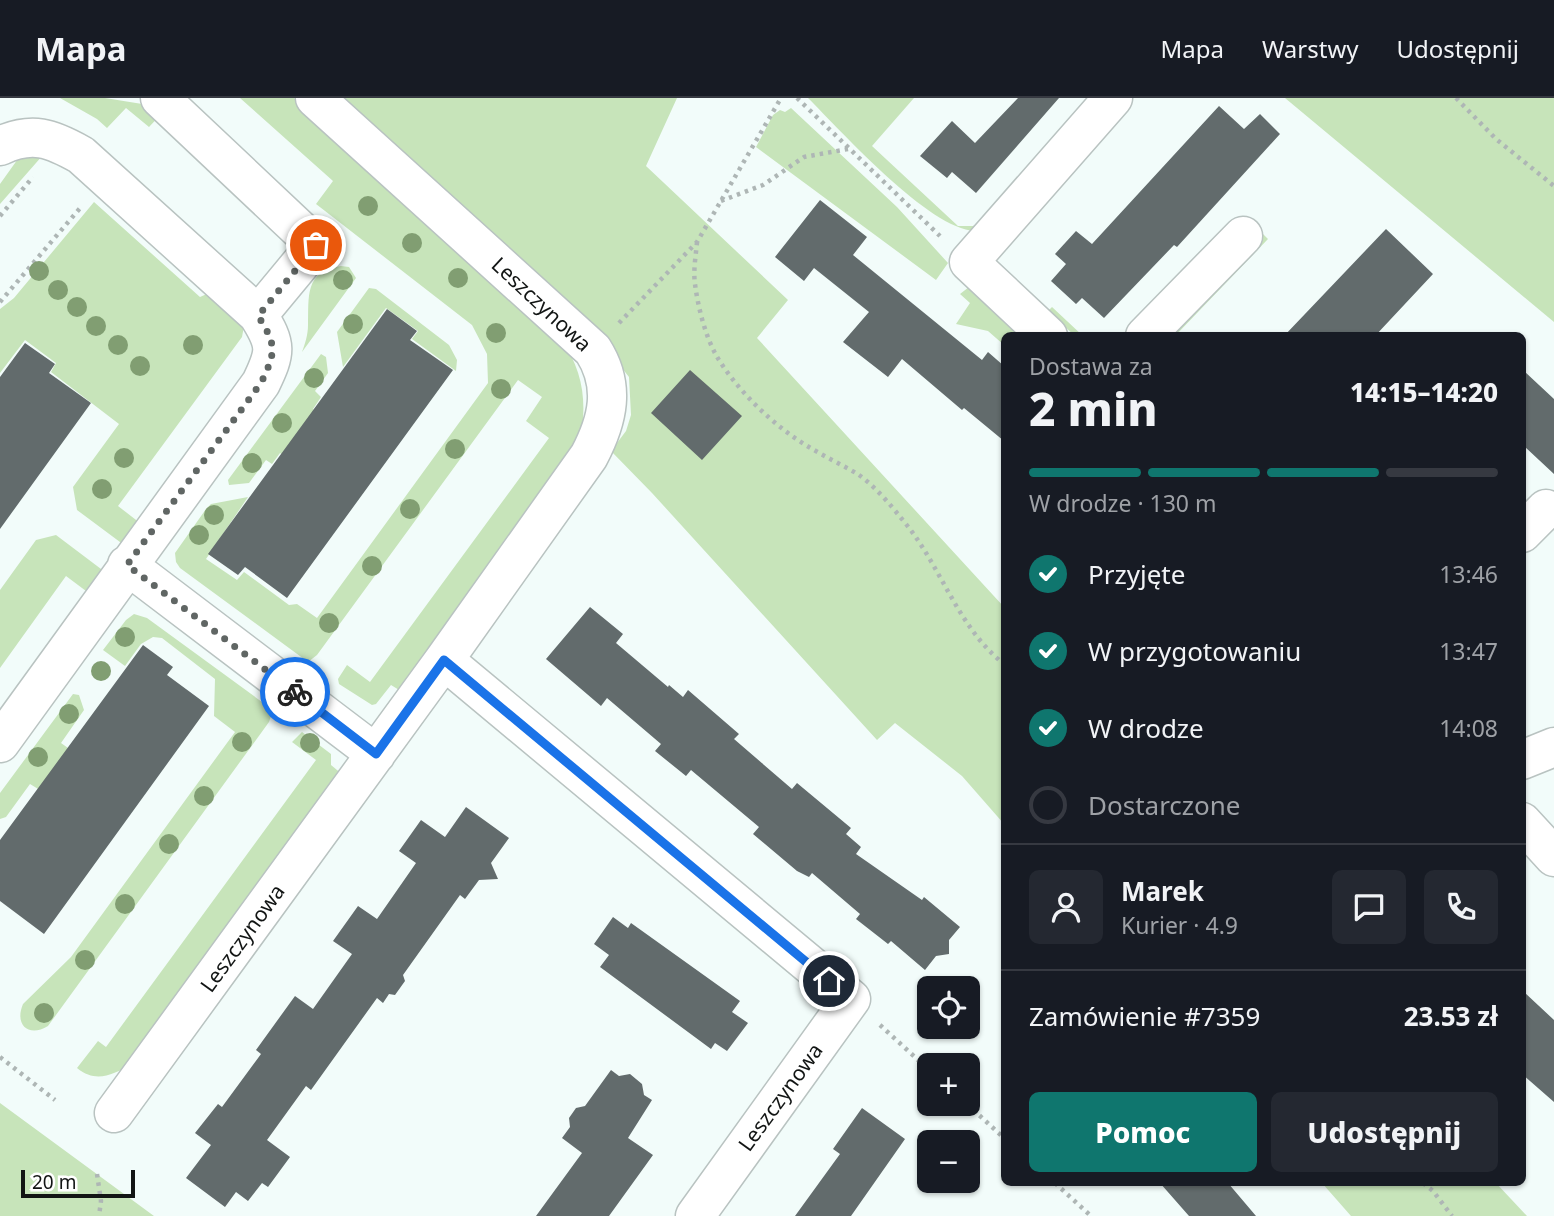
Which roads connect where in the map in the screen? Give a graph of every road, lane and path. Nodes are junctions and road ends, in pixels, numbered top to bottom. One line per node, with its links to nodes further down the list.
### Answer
1 (159, 98): 18 (street)
2 (315, 98): 21 (street, Leszczynowa)
3 (780, 98): 11 (path)
4 (797, 98): 8 (path)
5 (1113, 98): 16 (street)
6 (1456, 98): 10 (path)
7 (0, 146): 18 (street)
8 (849, 149): 11 (path); 16 (path)
9 (41, 168): 13 (path)
10 (1554, 186)
11 (721, 201): 15 (path)
12 (83, 205): 17 (path)
13 (0, 216)
14 (1243, 236): 20 (street)
15 (697, 242): 21 (path); 24 (path)
16 (969, 262): 19 (street)
17 (0, 302)
18 (258, 316): 22 (street)
19 (1044, 332)
20 (1149, 332)
21 (593, 350): 23 (street, Leszczynowa)
22 (127, 565): 25 (street); 27 (street)
23 (444, 660): 27 (street, Leszczynowa); 31 (street)
24 (1001, 662)
25 (0, 743)
26 (1554, 747): 28 (street)
27 (376, 754): 35 (street, Leszczynowa)
28 (1526, 758)
29 (1526, 826): 30 (street)
30 (1554, 857)
31 (851, 999): 33 (path); 42 (street, Leszczynowa)
32 (0, 1057): 34 (path)
33 (917, 1059)
34 (55, 1100)
35 (114, 1113)
36 (980, 1116): 37 (path)
37 (1001, 1135)
38 (97, 1174): 41 (path)
39 (1058, 1186): 43 (path)
40 (1427, 1186): 44 (path)
41 (99, 1216)
42 (695, 1216)
43 (1091, 1216)
44 (1452, 1216)

